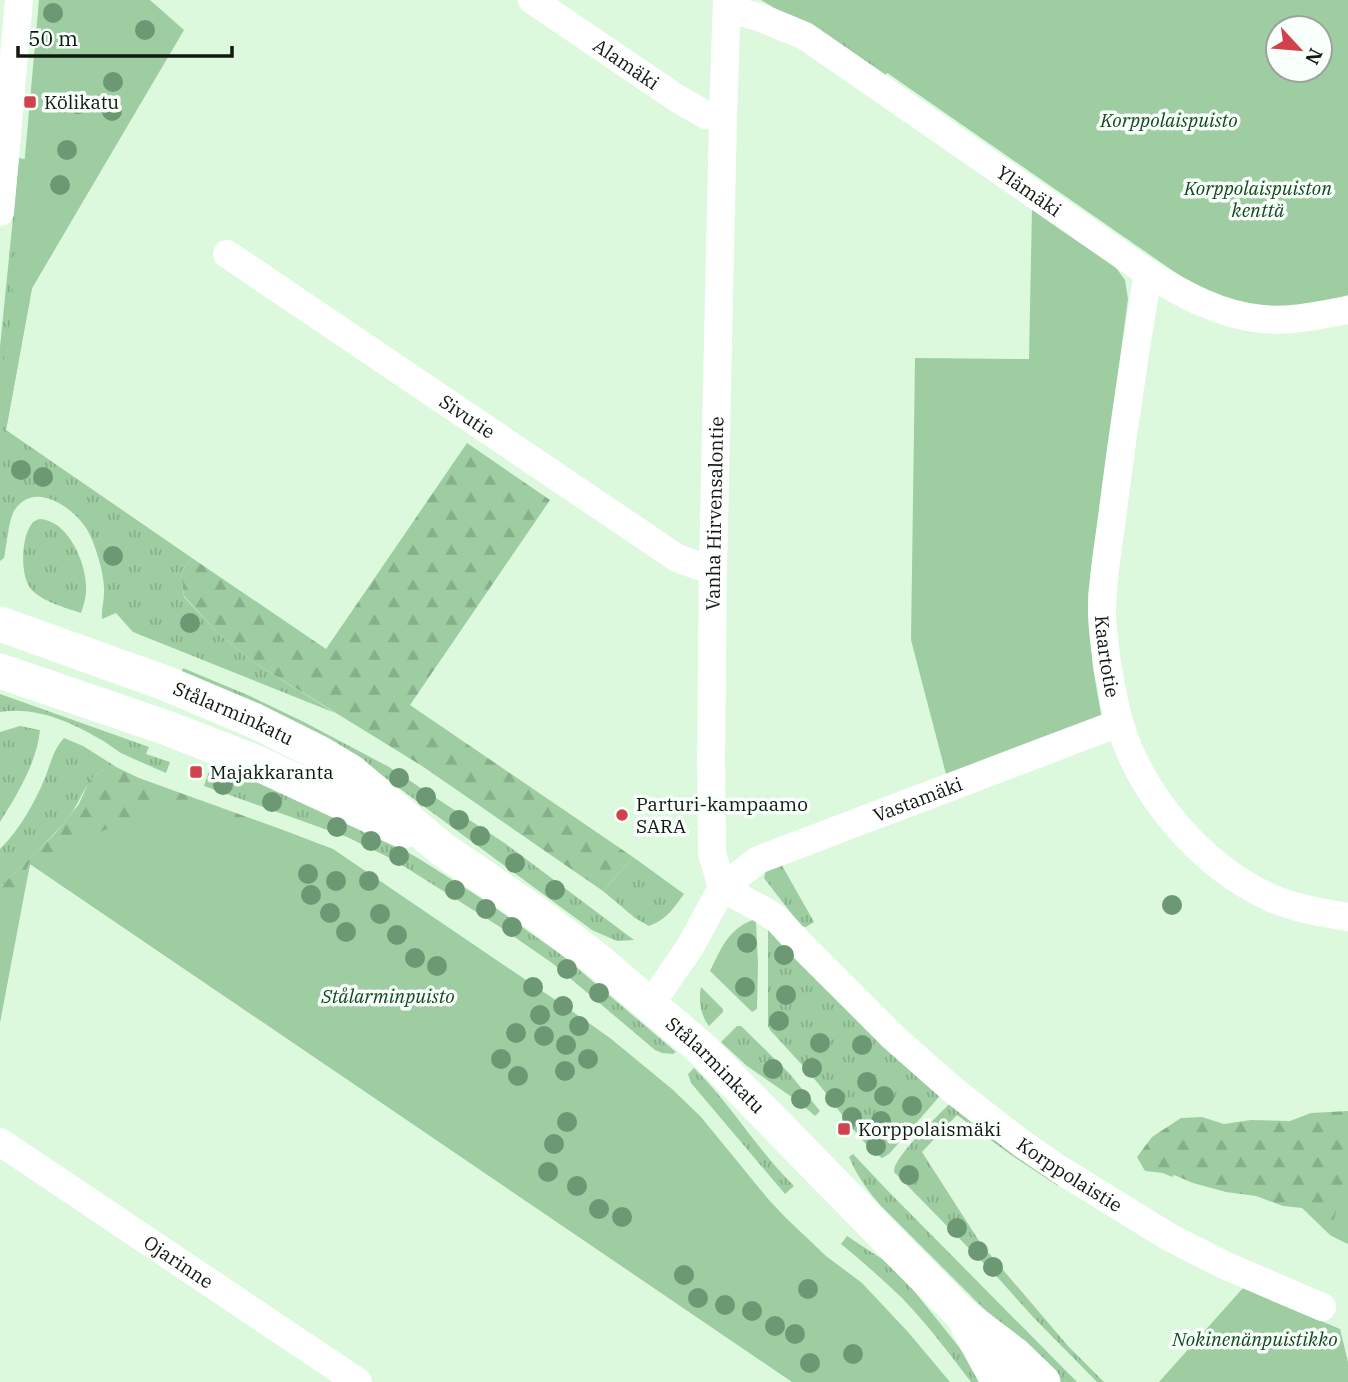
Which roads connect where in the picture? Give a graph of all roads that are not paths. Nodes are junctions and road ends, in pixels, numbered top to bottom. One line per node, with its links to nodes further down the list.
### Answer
1 (19, 0): 5 (street)
2 (533, 0): 4 (street, Alamäki)
3 (727, 4): 4 (street, Vanha Hirvensalontie); 7 (street, Ylämäki)
4 (723, 117): 9 (street, Vanha Hirvensalontie)
5 (1, 197)
6 (227, 254): 9 (street, Sivutie)
7 (1148, 273): 8 (street, Ylämäki); 12 (street, Kaartotie)
8 (1348, 310)
9 (713, 568): 14 (street, Vanha Hirvensalontie)
10 (0, 624): 13 (main road, Stålarminkatu)
11 (0, 671): 13 (main road, Stålarminkatu)
12 (1119, 723): 14 (street, Vastamäki); 15 (street, Kaartotie)
13 (442, 849): 16 (main road, Stålarminkatu)
14 (722, 888): 16 (street); 18 (street, Korppolaistie)
15 (1348, 916)
16 (650, 1004): 19 (main road, Stålarminkatu)
17 (0, 1142): 20 (street, Ojarinne)
18 (1322, 1307)
19 (961, 1314): 21 (main road, Stålarminkatu); 22 (main road, Stålarminkatu)
20 (358, 1382)
21 (1000, 1382)
22 (1043, 1382)

